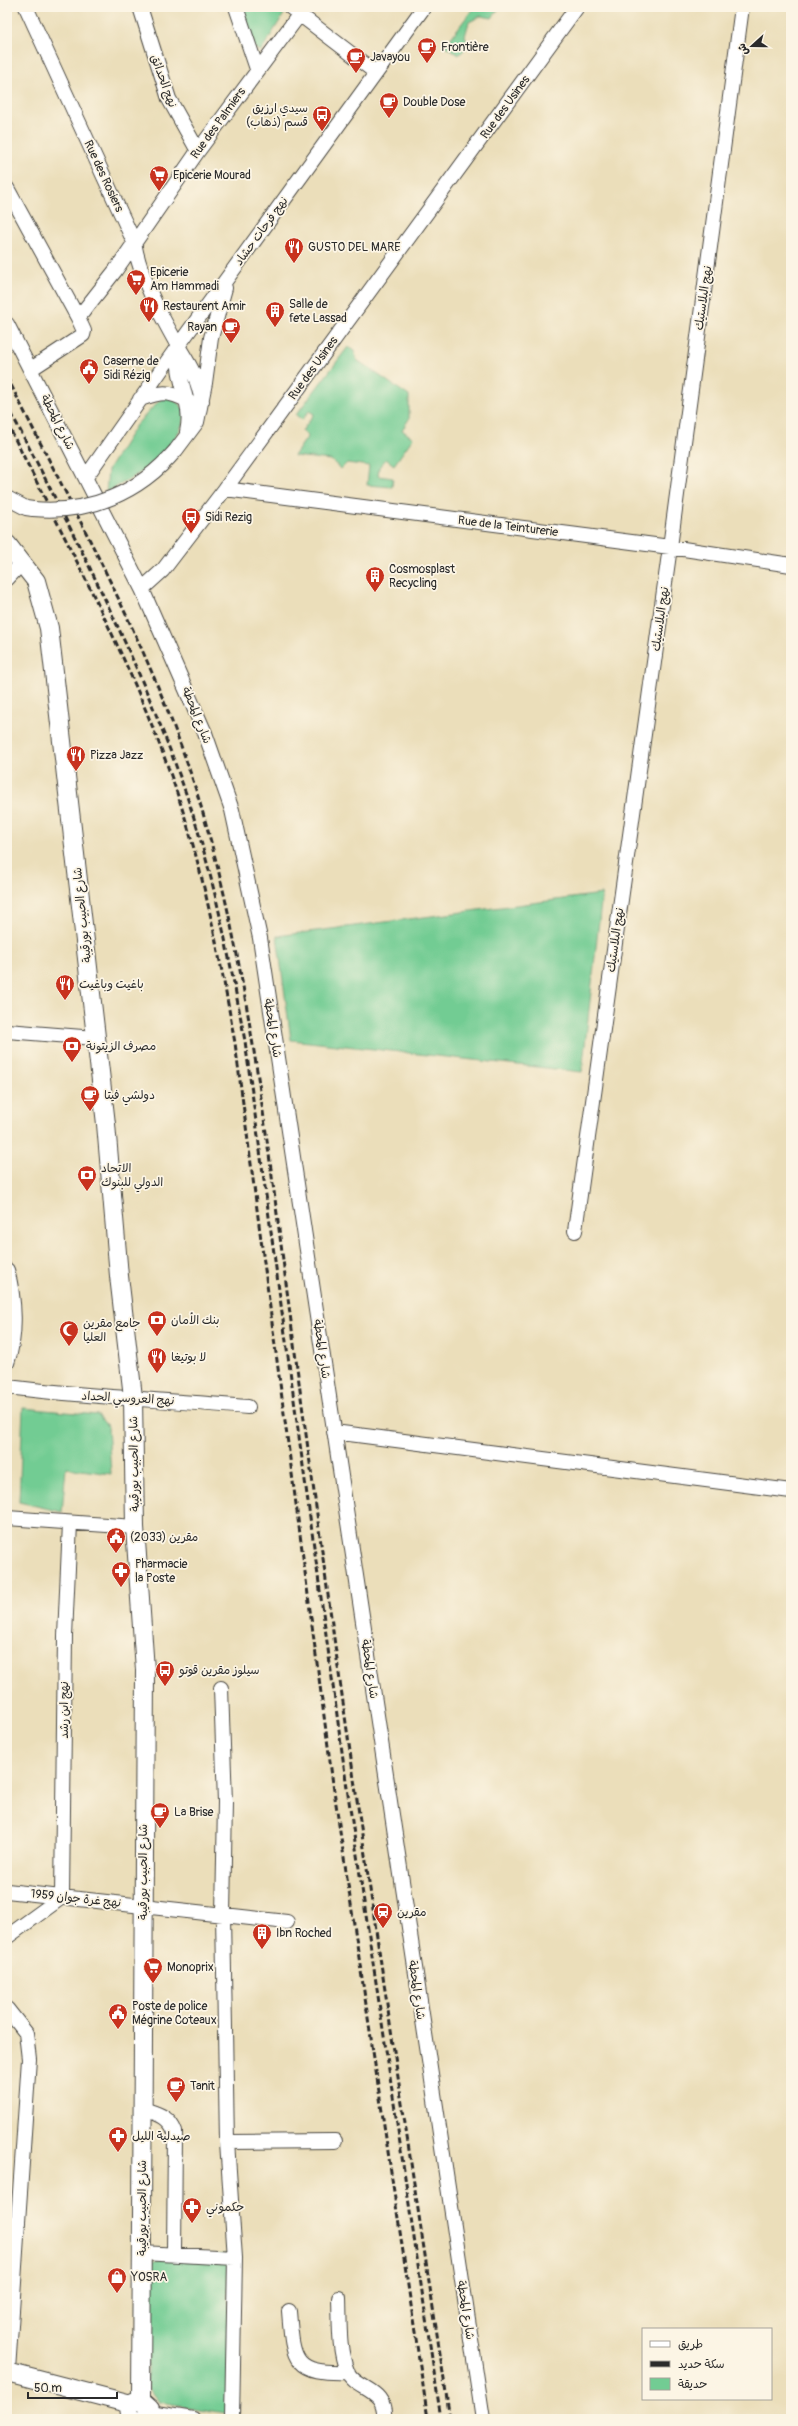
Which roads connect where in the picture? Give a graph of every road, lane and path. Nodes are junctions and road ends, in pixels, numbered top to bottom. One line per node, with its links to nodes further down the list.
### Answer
1 (26, 7): 12 (street, Rue des Rosiers)
2 (140, 7): 10 (street, نهج الحدائق)
3 (236, 7): 8 (street)
4 (424, 7): 9 (street, نهج فرحات حشاد)
5 (577, 7): 21 (street, Rue des Usines)
6 (742, 7): 24 (street, نهج البلاستيك)
7 (298, 9): 8 (street, Rue des Palmiers); 9 (street)
8 (257, 69): 10 (street, Rue des Palmiers)
9 (376, 72): 13 (street, نهج فرحات حشاد)
10 (198, 151): 12 (street, Rue des Palmiers)
11 (7, 188): 14 (street)
12 (134, 242): 14 (street, Rue des Palmiers); 16 (street, Rue des Rosiers)
13 (230, 274): 16 (street, نهج فرحات حشاد); 19 (street)
14 (78, 318): 17 (street)
15 (7, 324): 17 (street, شارع المحطة)
16 (178, 346): 18 (street, نهج فرحات حشاد); 19 (street, Rue des Rosiers)
17 (31, 370): 20 (street, شارع المحطة)
18 (140, 399): 19 (street); 20 (street, نهج فرحات حشاد)
19 (195, 401): 22 (street, bridge)
20 (86, 477): 28 (street, شارع المحطة)
21 (225, 489): 24 (street, Rue de la Teinturerie); 28 (street, Rue des Usines)
22 (7, 498)
23 (7, 544): 25 (street, شارع الحبيب بورقيبة)
24 (670, 547): 26 (street, Rue de la Teinturerie); 31 (street, نهج البلاستيك)
25 (22, 564): 27 (street); 30 (street, شارع الحبيب بورقيبة)
26 (791, 565)
27 (7, 579)
28 (142, 589): 37 (street, شارع المحطة)
29 (7, 1031): 30 (street)
30 (95, 1038): 35 (street, شارع الحبيب بورقيبة)
31 (575, 1231)
32 (7, 1270): 33 (street)
33 (7, 1364)
34 (7, 1387): 35 (street, نهج العروسي الحداد)
35 (133, 1397): 36 (street, نهج العروسي الحداد); 41 (street, شارع الحبيب بورقيبة)
36 (248, 1407)
37 (334, 1432): 38 (street); 64 (street, شارع المحطة)
38 (791, 1491)
39 (7, 1518): 40 (street)
40 (70, 1522): 41 (street); 44 (street, نهج ابن رشد)
41 (135, 1527): 45 (street, شارع الحبيب بورقيبة)
42 (221, 1688): 46 (street)
43 (7, 1891): 44 (street, نهج غرة جوان 1959)
44 (62, 1897): 45 (street, نهج غرة جوان 1959); 48 (street)
45 (142, 1904): 46 (street, نهج غرة جوان 1959); 50 (street, شارع الحبيب بورقيبة)
46 (223, 1915): 47 (street, نهج غرة جوان 1959); 52 (street)
47 (287, 1922)
48 (7, 1937)
49 (7, 2009): 58 (street)
50 (142, 2109): 53 (street, شارع الحبيب بورقيبة); 54 (street)
51 (335, 2141): 52 (street)
52 (226, 2142): 55 (street)
53 (142, 2253): 54 (street); 60 (street, شارع الحبيب بورقيبة)
54 (174, 2254): 55 (street)
55 (235, 2258): 62 (street)
56 (339, 2298): 59 (street)
57 (289, 2311): 59 (street)
58 (8, 2371): 60 (street)
59 (348, 2372): 63 (street)
60 (137, 2413): 61 (street)
61 (193, 2419)
62 (232, 2419)
63 (384, 2419)
64 (483, 2419)

